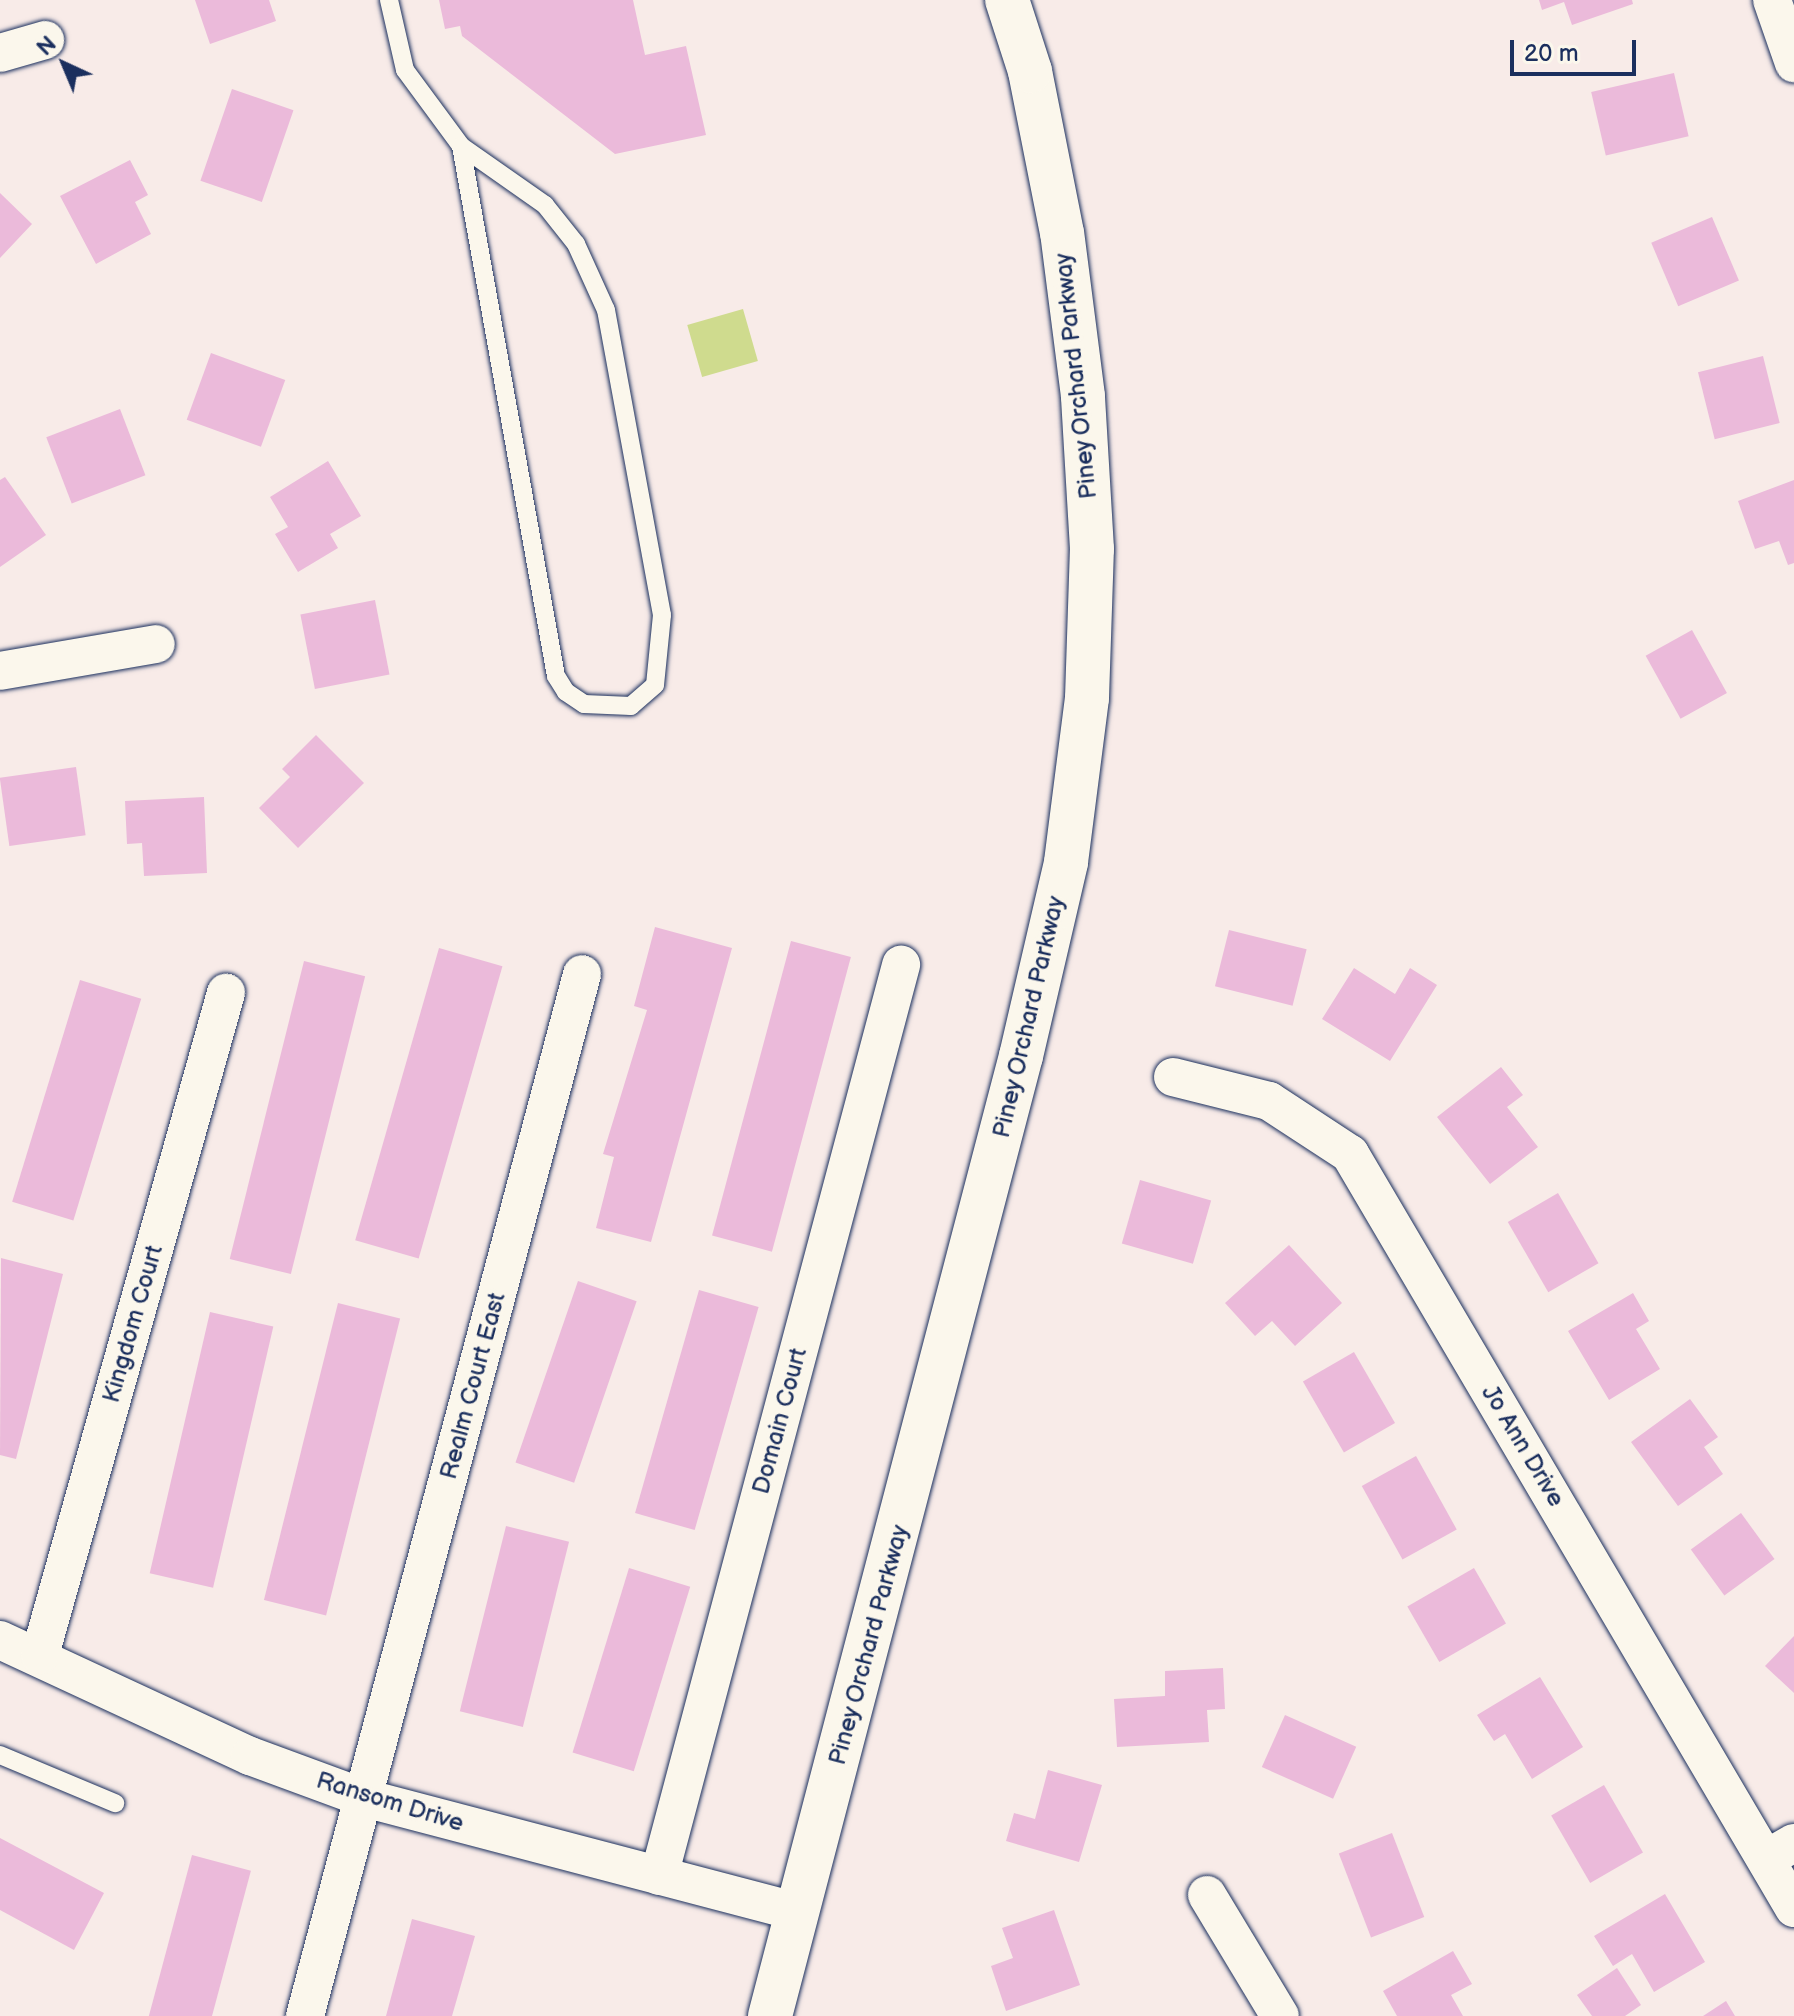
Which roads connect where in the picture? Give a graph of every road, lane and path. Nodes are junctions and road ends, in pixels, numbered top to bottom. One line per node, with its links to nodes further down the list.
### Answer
1 (389, 0): 7 (lane)
2 (1007, 0): 23 (main road, Piney Orchard Parkway)
3 (1772, 0): 6 (street)
4 (45, 40): 5 (street)
5 (0, 53)
6 (1794, 63)
7 (461, 146): 7 (lane)
8 (156, 644): 9 (street)
9 (0, 671)
10 (901, 965): 20 (street, Domain Court)
11 (582, 974): 17 (street, Realm Court East)
12 (226, 993): 15 (street, Kingdom Court)
13 (1173, 1077): 19 (street, Jo Ann Drive)
14 (0, 1640): 15 (street, Ransom Drive)
15 (40, 1655): 17 (street, Ransom Drive)
16 (0, 1755): 18 (lane)
17 (364, 1798): 20 (street, Ransom Drive); 24 (street, Realm Court East)
18 (115, 1803)
19 (1780, 1851): 22 (street, Jo Ann Drive)
20 (659, 1876): 23 (street, Ransom Drive)
21 (1207, 1895): 26 (street)
22 (1794, 1908)
23 (798, 1912): 25 (main road, Piney Orchard Parkway)
24 (305, 2016)
25 (770, 2016)
26 (1280, 2016)

